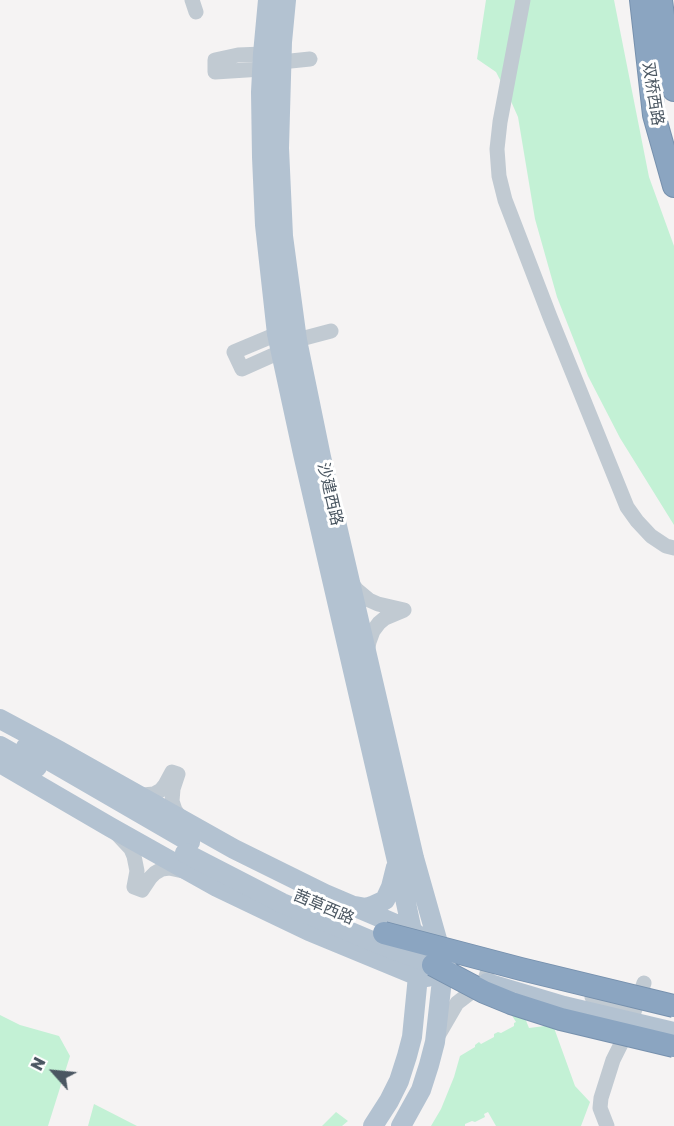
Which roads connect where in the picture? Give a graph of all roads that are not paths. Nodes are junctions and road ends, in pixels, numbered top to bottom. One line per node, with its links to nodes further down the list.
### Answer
1 (268, 0): 8 (main road, 沙建西路)
2 (286, 0): 9 (main road, 沙建西路)
3 (523, 0): 15 (street)
4 (631, 0): 11 (highway)
5 (641, 0): 11 (highway, 双桥西路)
6 (661, 0): 10 (highway, 双桥西路)
7 (310, 59): 9 (street)
8 (262, 62): 9 (street); 14 (main road, 沙建西路)
9 (281, 62): 13 (main road, 沙建西路)
10 (674, 90)
11 (672, 178)
12 (331, 331): 13 (street)
13 (297, 340): 14 (street); 16 (main road, 沙建西路)
14 (278, 343): 28 (main road, 沙建西路)
15 (674, 548)
16 (350, 580): 17 (main road, 沙建西路); 17 (street)
17 (367, 656): 36 (main road, 沙建西路)
18 (0, 712): 22 (street)
19 (0, 719): 22 (main road)
20 (0, 732): 27 (main road, 茜草西路)
21 (0, 746): 27 (main road, 茜草西路)
22 (58, 750): 24 (main road)
23 (0, 763): 26 (main road)
24 (135, 794): 25 (main road); 25 (street)
25 (184, 822): 30 (main road)
26 (110, 827): 29 (main road); 29 (street)
27 (188, 847): 34 (main road, 茜草西路); 36 (main road, 茜草西路, bridge)
28 (397, 861): 31 (main road); 33 (main road, 沙建西路)
29 (189, 872): 32 (main road)
30 (325, 894): 31 (main road); 32 (main road)
31 (352, 905): 33 (main road)
32 (309, 931): 36 (main road)
33 (412, 931): 36 (main road, 沙建西路); 36 (main road)
34 (384, 933): 39 (highway, bridge); 41 (main road, 茜草西路, bridge)
35 (489, 967): 36 (street); 38 (street); 40 (street)
36 (433, 968): 38 (street); 43 (main road, 茜草西路, bridge); 44 (main road); 45 (highway, bridge); 46 (main road)
37 (644, 983): 40 (street)
38 (482, 990): 42 (street); 44 (street)
39 (674, 1005)
40 (635, 1009): 42 (street)
41 (674, 1020)
42 (627, 1032): 48 (street)
43 (674, 1032)
44 (435, 1042): 47 (main road)
45 (674, 1046)
46 (373, 1126)
47 (401, 1126)
48 (607, 1126)

